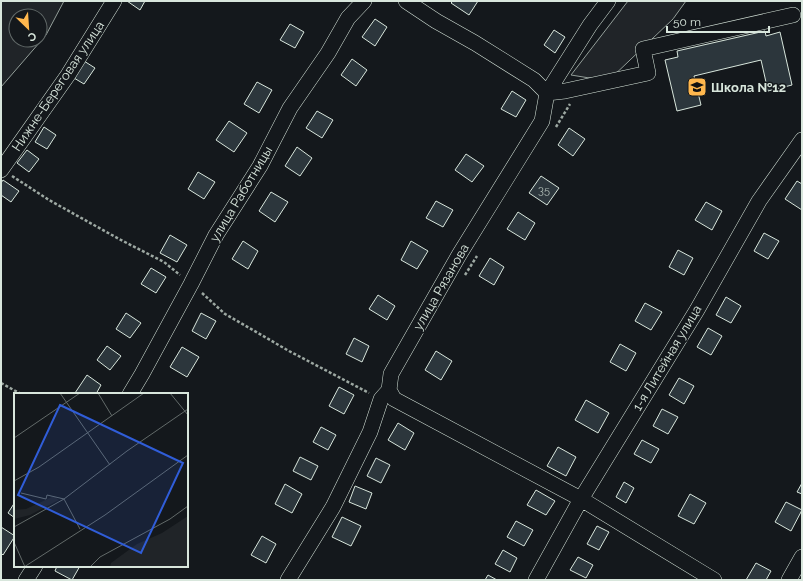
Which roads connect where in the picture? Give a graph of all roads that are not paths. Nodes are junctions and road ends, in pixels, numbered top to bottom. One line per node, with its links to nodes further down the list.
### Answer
1 (114, 1): 8 (street, Нижне-Береговая улица)
2 (364, 1): 10 (street, улица Работницы)
3 (406, 1): 6 (street)
4 (608, 1): 6 (street, улица Рязанова)
5 (793, 15): 6 (street)
6 (548, 93): 9 (street, улица Рязанова)
7 (802, 140): 11 (street, 1-я Литейная улица)
8 (1, 170)
9 (389, 390): 11 (street); 15 (street, улица Рязанова)
10 (131, 393)
11 (581, 499): 16 (street, 1-я Литейная улица); 17 (street)
12 (802, 557): 18 (street)
13 (34, 567): 14 (street)
14 (26, 580)
15 (288, 580)
16 (536, 580)
17 (714, 580)
18 (789, 580)

